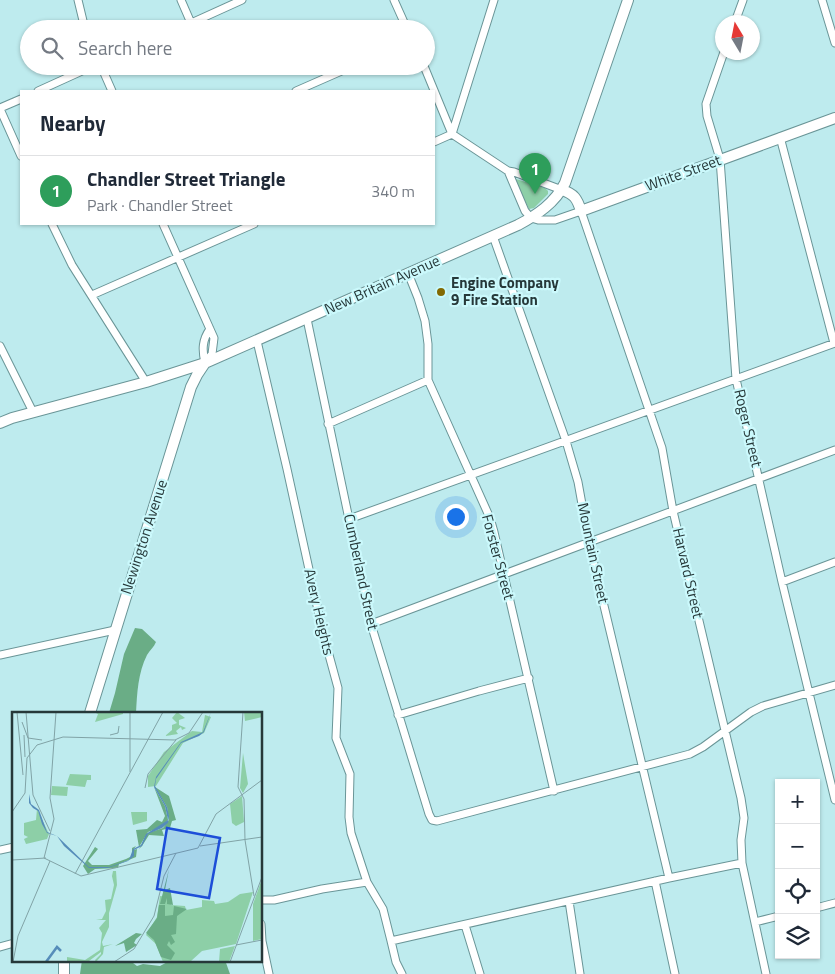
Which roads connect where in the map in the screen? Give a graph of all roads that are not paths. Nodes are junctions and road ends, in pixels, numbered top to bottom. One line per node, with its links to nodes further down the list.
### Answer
1 (78, 0): 10 (street)
2 (181, 0): 11 (street)
3 (242, 0): 12 (street)
4 (394, 0): 13 (street)
5 (494, 0): 28 (street)
6 (628, 0): 34 (main road, New Britain Avenue)
7 (743, 0): 9 (street)
8 (822, 0): 14 (street)
9 (738, 15)
10 (83, 20)
11 (190, 20)
12 (198, 20)
13 (403, 20)
14 (835, 43)
15 (721, 60): 32 (street, Roger Street)
16 (73, 75): 20 (street)
17 (105, 75): 21 (street)
18 (332, 75): 22 (street)
19 (428, 75): 23 (street)
20 (40, 90)
21 (112, 90)
22 (298, 90)
23 (434, 90)
24 (435, 93): 28 (street)
25 (20, 99): 26 (street)
26 (0, 109): 31 (street)
27 (835, 118): 29 (main road, White Street)
28 (452, 134): 30 (street); 33 (street)
29 (780, 138): 32 (main road, White Street); 46 (street)
30 (435, 142)
31 (20, 154)
32 (720, 160): 35 (main road, White Street); 49 (street, Roger Street)
33 (508, 171): 34 (street); 36 (street)
34 (562, 190): 35 (main road, Harvard Street); 36 (main road, New Britain Avenue)
35 (581, 211): 36 (street, White Street); 52 (street, Harvard Street)
36 (531, 218): 40 (main road, New Britain Avenue)
37 (52, 225): 43 (street)
38 (163, 225): 41 (street)
39 (252, 225): 41 (street)
40 (493, 236): 42 (main road, New Britain Avenue); 56 (street, Mountain Street)
41 (178, 258): 43 (street); 48 (street)
42 (408, 273): 44 (main road, New Britain Avenue); 50 (street, Forster Street)
43 (92, 295): 51 (street)
44 (307, 318): 45 (main road, New Britain Avenue); 55 (street, Cumberland Street)
45 (257, 341): 48 (main road, New Britain Avenue); 81 (street, Avery Heights)
46 (835, 343): 49 (street)
47 (0, 346): 53 (street)
48 (205, 363): 51 (main road, New Britain Avenue); 67 (main road, Newington Avenue)
49 (736, 378): 52 (street); 59 (street, Roger Street)
50 (428, 380): 55 (street); 58 (street, Forster Street)
51 (146, 382): 53 (main road, New Britain Avenue)
52 (649, 411): 56 (street); 60 (street, Harvard Street)
53 (33, 412): 54 (main road, New Britain Avenue)
54 (0, 423)
55 (328, 424): 61 (street, Cumberland Street)
56 (566, 441): 58 (street); 62 (street, Mountain Street)
57 (835, 450): 59 (street)
58 (470, 474): 61 (street); 64 (street, Forster Street)
59 (759, 478): 60 (street); 65 (street, Roger Street)
60 (673, 511): 62 (street); 74 (street, Harvard Street)
61 (349, 519): 66 (street, Cumberland Street)
62 (589, 543): 64 (street); 75 (street, Mountain Street)
63 (835, 562): 65 (street)
64 (503, 575): 66 (street); 69 (street, Forster Street)
65 (782, 582): 71 (street, Roger Street)
66 (371, 624): 73 (street, Cumberland Street)
67 (115, 630): 68 (street); 72 (main road, Newington Avenue)
68 (0, 655)
69 (529, 678): 73 (street); 76 (street, Forster Street)
70 (835, 685): 71 (street)
71 (808, 693): 74 (street); 77 (street, Roger Street)
72 (90, 712)
73 (398, 715): 76 (street, Cumberland Street)
74 (725, 730): 75 (street); 78 (street, Harvard Street)
75 (642, 767): 76 (street); 79 (street, Mountain Street)
76 (554, 791)
77 (835, 797)
78 (742, 863): 79 (street); 87 (street, Harvard Street)
79 (669, 878): 80 (street)
80 (655, 881): 83 (street); 95 (street)
81 (366, 882): 82 (street); 90 (street, Avery Heights)
82 (262, 900)
83 (569, 901): 88 (street); 94 (street)
84 (835, 903): 85 (street)
85 (820, 907)
86 (775, 917): 87 (street)
87 (755, 922): 96 (street, Harvard Street)
88 (465, 925): 90 (street); 93 (street)
89 (262, 940): 91 (street)
90 (391, 941): 92 (street, Avery Heights)
91 (269, 974)
92 (402, 974)
93 (480, 974)
94 (580, 974)
95 (675, 974)
96 (766, 974)

